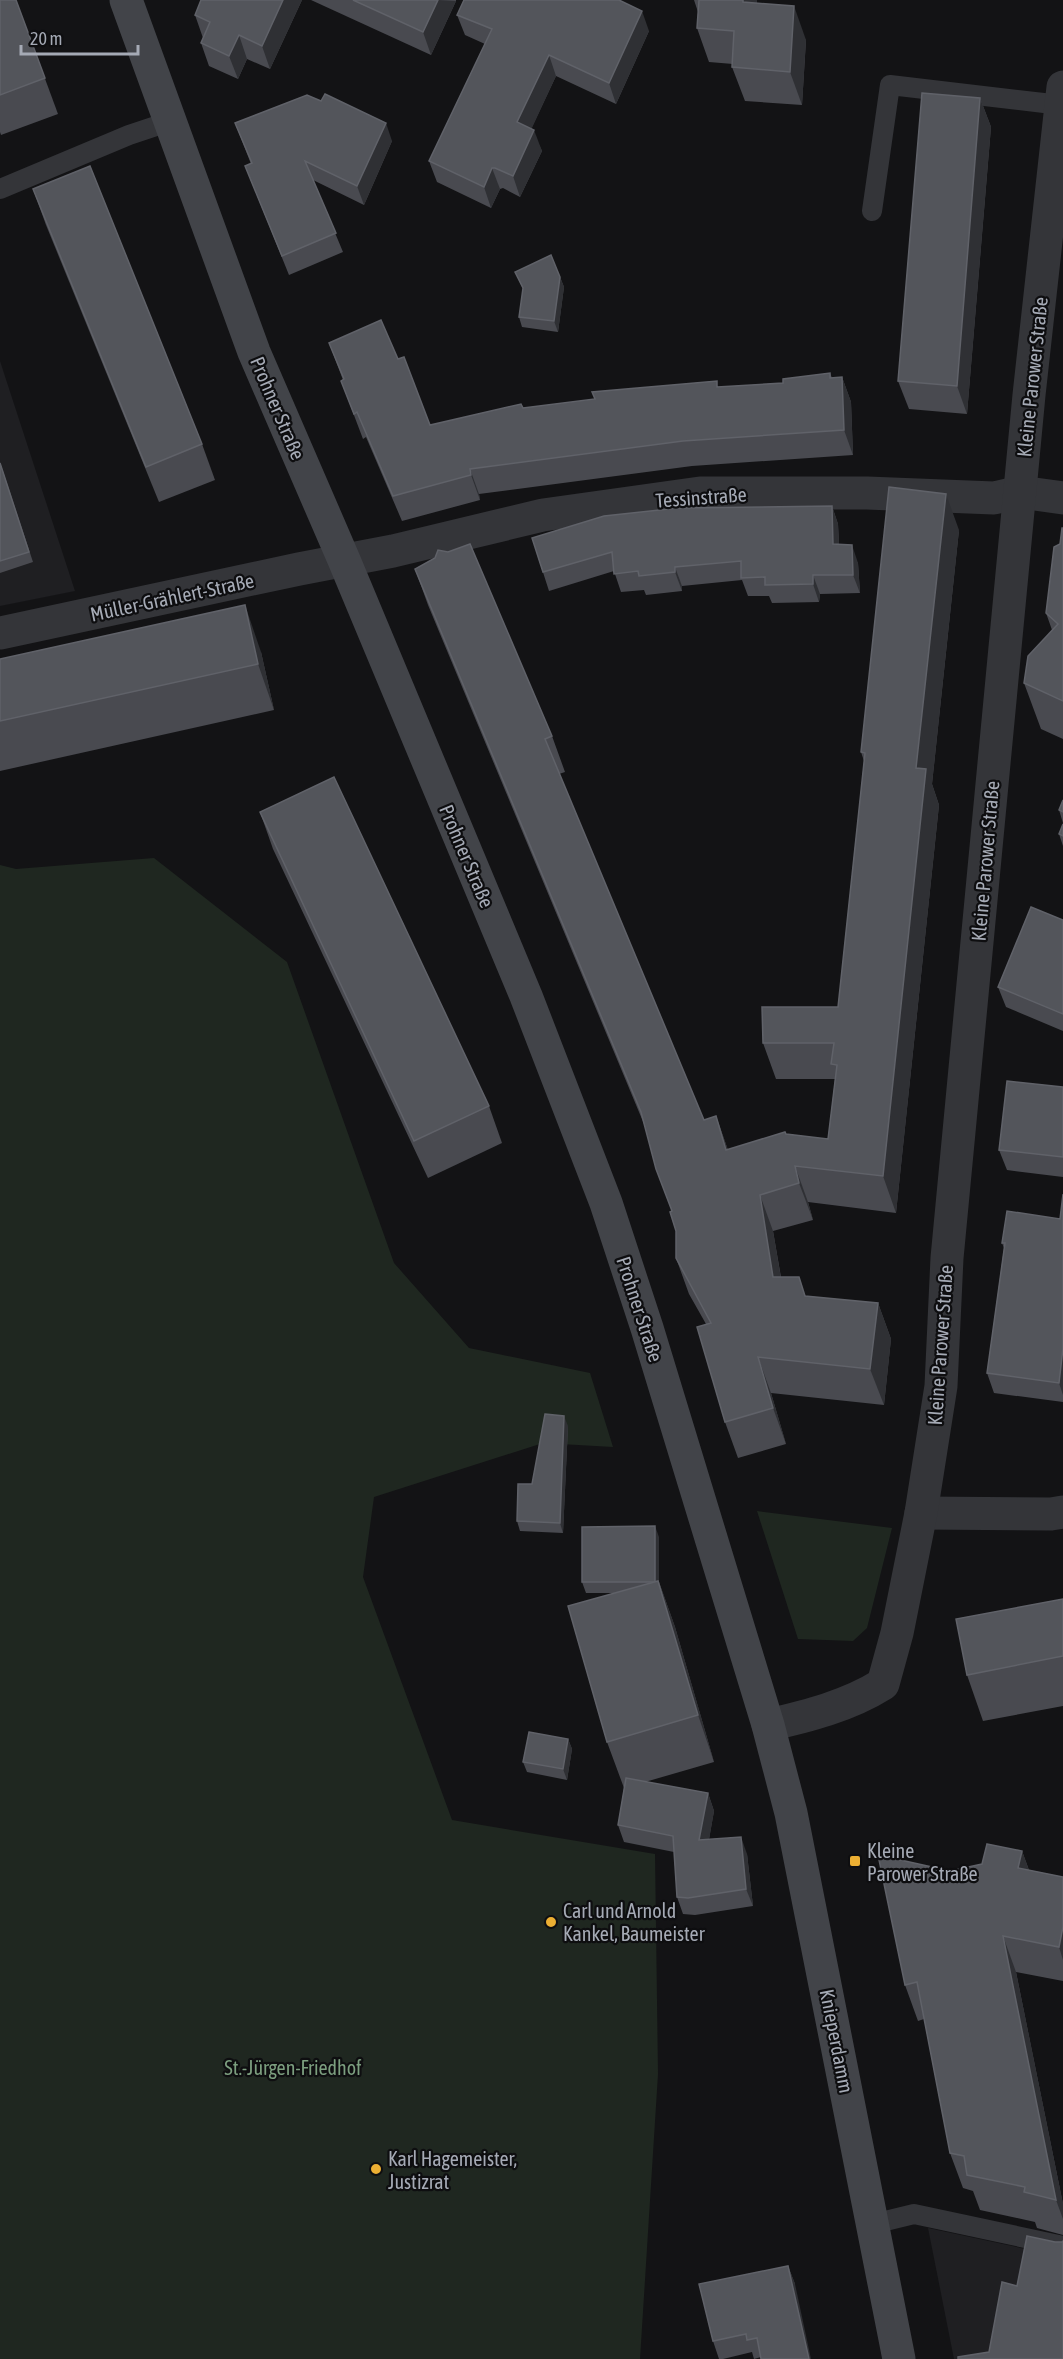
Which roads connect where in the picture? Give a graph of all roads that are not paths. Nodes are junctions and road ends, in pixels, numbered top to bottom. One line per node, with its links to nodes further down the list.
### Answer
1 (126, 0): 3 (main road, Prohner Straße)
2 (1062, 96): 5 (lane); 6 (street, Kleine Parower Straße)
3 (171, 121): 4 (lane); 9 (main road, Prohner Straße)
4 (0, 189)
5 (872, 210)
6 (1053, 280): 7 (street, Kleine Parower Straße)
7 (1020, 492): 8 (street, Tessinstraße); 9 (street, Tessinstraße); 12 (street, Kleine Parower Straße)
8 (1063, 498)
9 (344, 560): 10 (street, Müller-Grählert-Straße); 13 (main road, Prohner Straße)
10 (0, 633)
11 (1063, 1512): 12 (street)
12 (921, 1513): 13 (street, Kleine Parower Straße)
13 (768, 1725): 14 (main road, Knieperdamm)
14 (873, 2224): 15 (lane); 16 (main road, Knieperdamm)
15 (1063, 2246)
16 (899, 2359)

